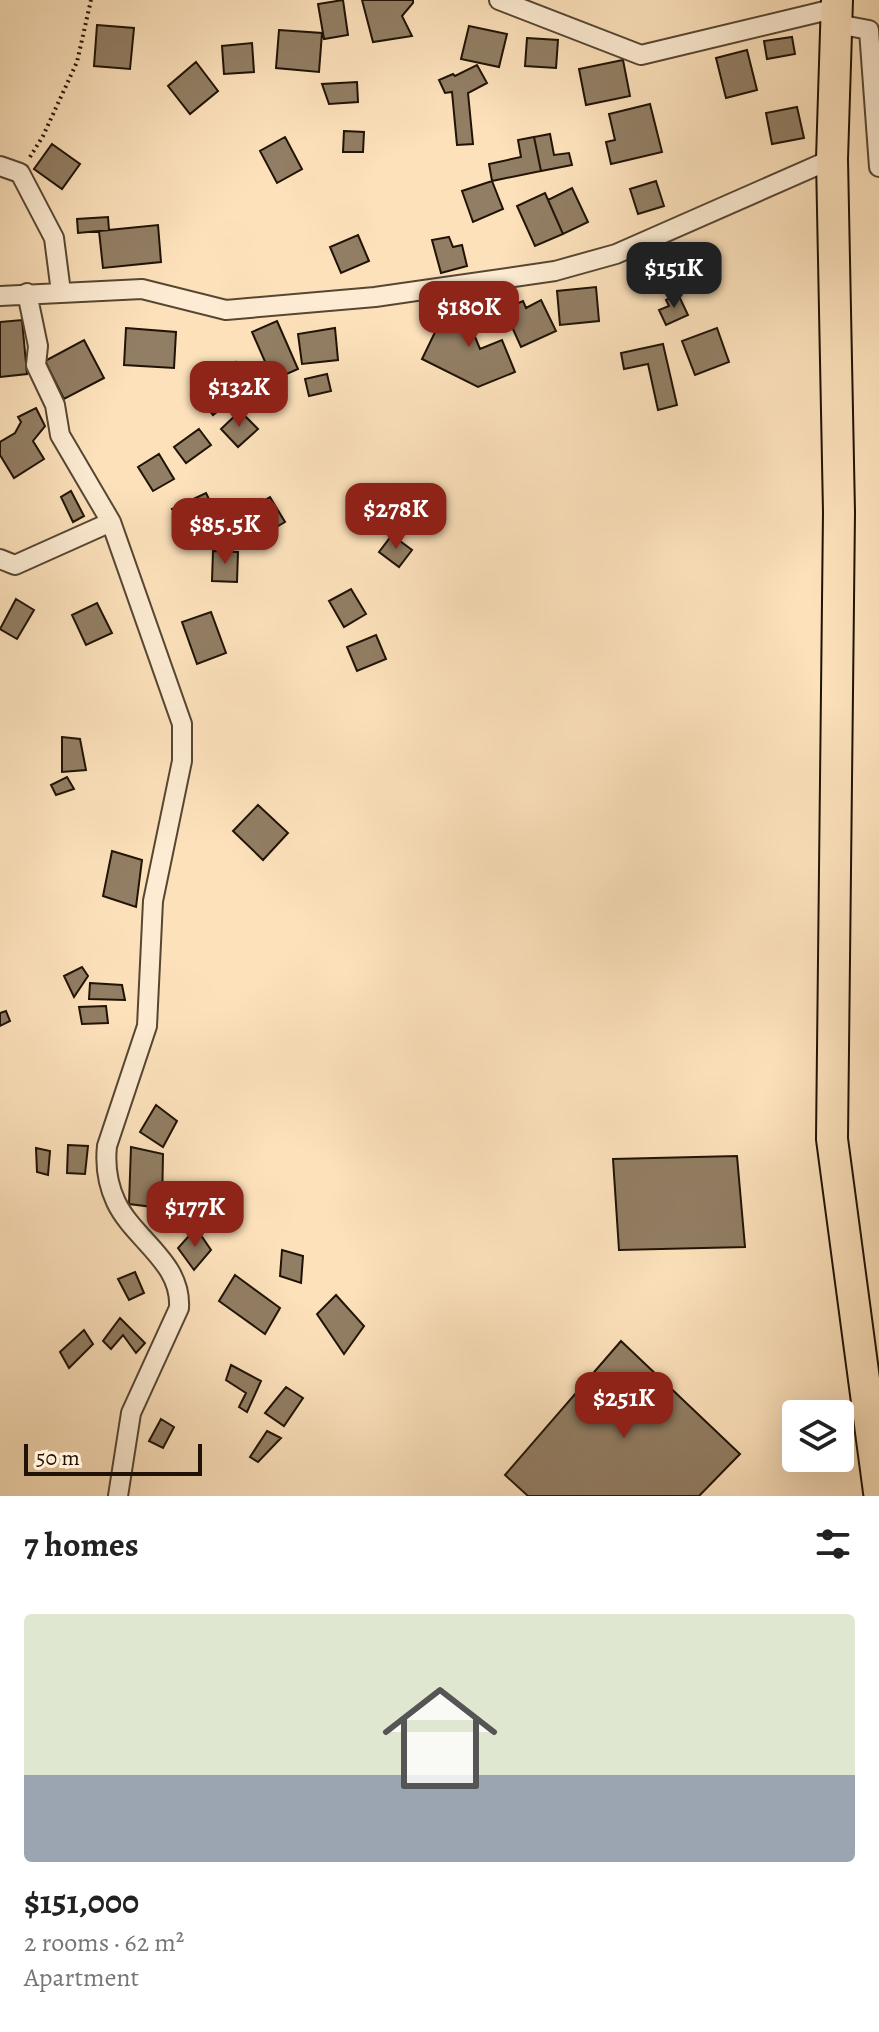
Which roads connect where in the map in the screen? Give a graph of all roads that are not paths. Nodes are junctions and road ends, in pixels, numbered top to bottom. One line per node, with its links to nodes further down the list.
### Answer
1 (499, 0): 2 (street)
2 (837, 11): 3 (main road); 5 (street)
3 (832, 159): 6 (street); 11 (main road)
4 (0, 166): 6 (street)
5 (879, 167)
6 (61, 292): 7 (street)
7 (27, 293): 8 (street); 9 (street)
8 (0, 296)
9 (111, 522): 10 (street); 12 (street)
10 (0, 559)
11 (879, 1492)
12 (118, 1496)

